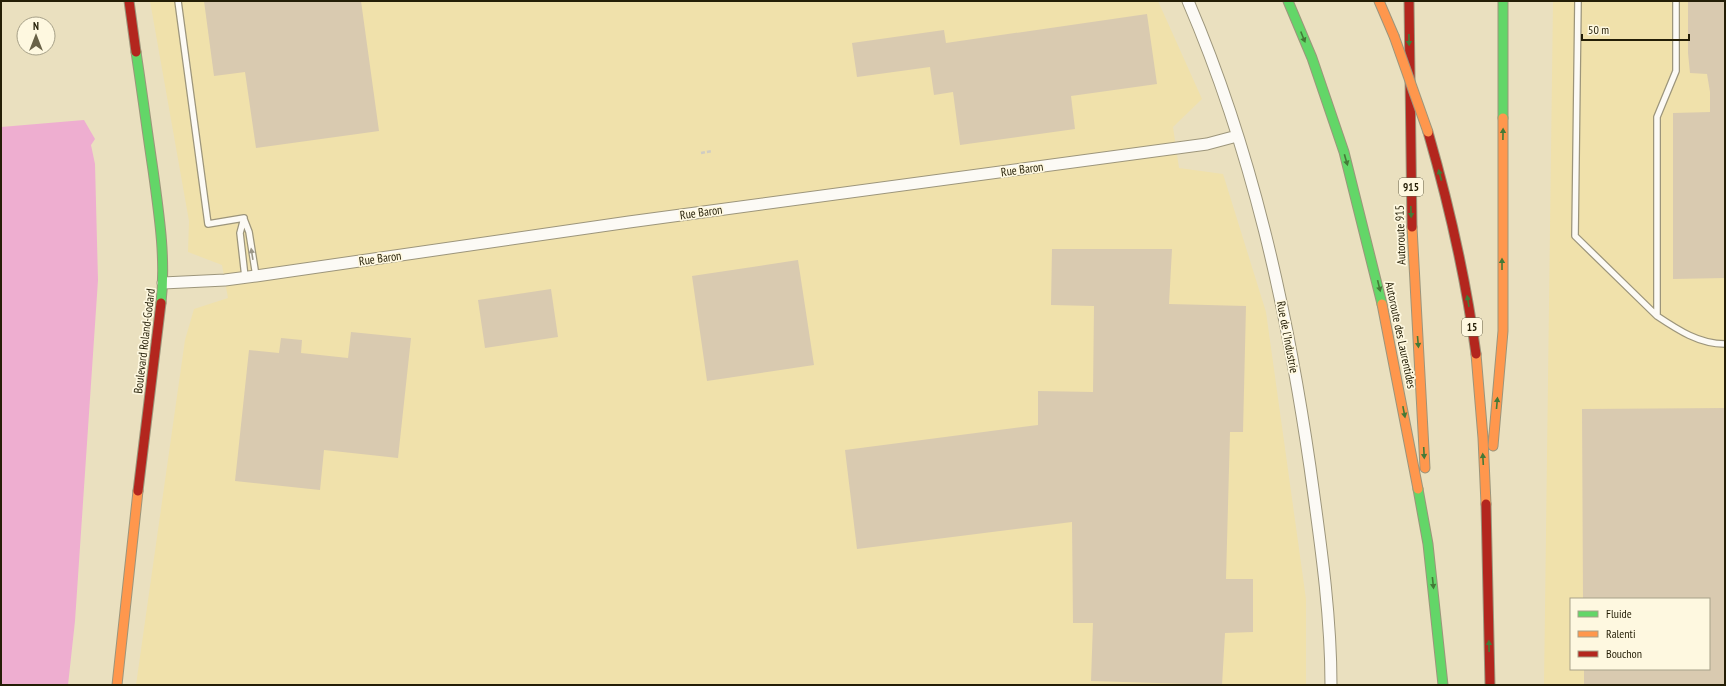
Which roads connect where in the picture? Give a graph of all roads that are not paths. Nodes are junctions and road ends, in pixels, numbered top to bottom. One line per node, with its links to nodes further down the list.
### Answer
1 (129, 1): 13 (main road, Boulevard Roland-Godard)
2 (178, 1): 11 (lane)
3 (1188, 1): 10 (street, Rue de l'Industrie)
4 (1288, 1): 17 (main road, Autoroute des Laurentides, one-way to 17)
5 (1379, 1): 16 (main road, 15, one-way to 5, bridge)
6 (1409, 1): 17 (main road, Autoroute 915 / 915, one-way to 17)
7 (1503, 1): 16 (main road, one-way to 7)
8 (1578, 1): 14 (lane)
9 (1676, 1): 14 (lane)
10 (1237, 136): 12 (street, Rue Baron); 19 (street, Rue de l'Industrie)
11 (244, 218): 12 (lane, one-way to 11); 12 (lane)
12 (251, 277): 13 (street, Rue Baron)
13 (163, 283): 18 (main road, Boulevard Roland-Godard)
14 (1657, 316): 15 (lane)
15 (1725, 344)
16 (1486, 526): 21 (main road, 15, one-way to 16)
17 (1428, 544): 20 (main road, Autoroute des Laurentides, one-way to 20)
18 (117, 685)
19 (1330, 685)
20 (1443, 685)
21 (1490, 685)

